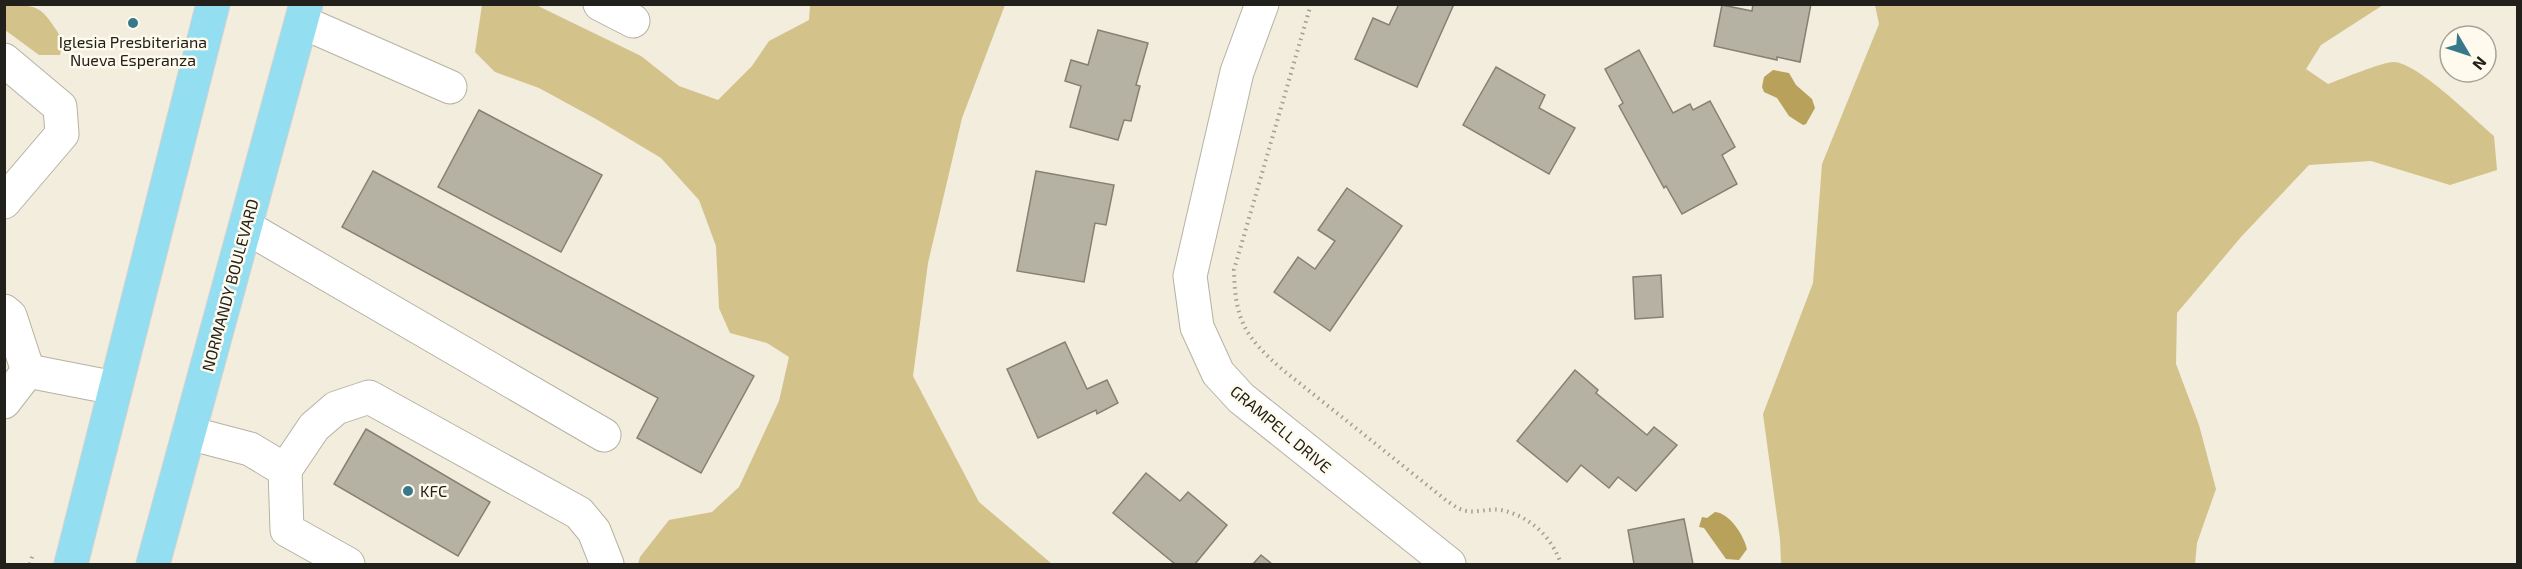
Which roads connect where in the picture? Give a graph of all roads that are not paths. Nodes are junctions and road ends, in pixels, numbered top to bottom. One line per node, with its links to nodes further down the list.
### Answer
1 (213, 4): 12 (main road)
2 (600, 4): 5 (street)
3 (1262, 4): 23 (street, GRAMPELL DRIVE)
4 (304, 13): 7 (street); 9 (main road, NORMANDY BOULEVARD)
5 (633, 21)
6 (4, 60): 8 (street)
7 (450, 87)
8 (4, 202)
9 (246, 227): 15 (main road, NORMANDY BOULEVARD); 16 (street)
10 (4, 311): 11 (street)
11 (28, 370): 12 (street); 13 (street)
12 (115, 388): 18 (main road)
13 (4, 402)
14 (394, 411): 17 (street); 21 (street); 22 (street)
15 (189, 433): 17 (street); 19 (main road, NORMANDY BOULEVARD)
16 (604, 435)
17 (285, 470): 20 (street)
18 (71, 564)
19 (153, 564)
20 (348, 564)
21 (583, 564)
22 (607, 564)
23 (1449, 564)

